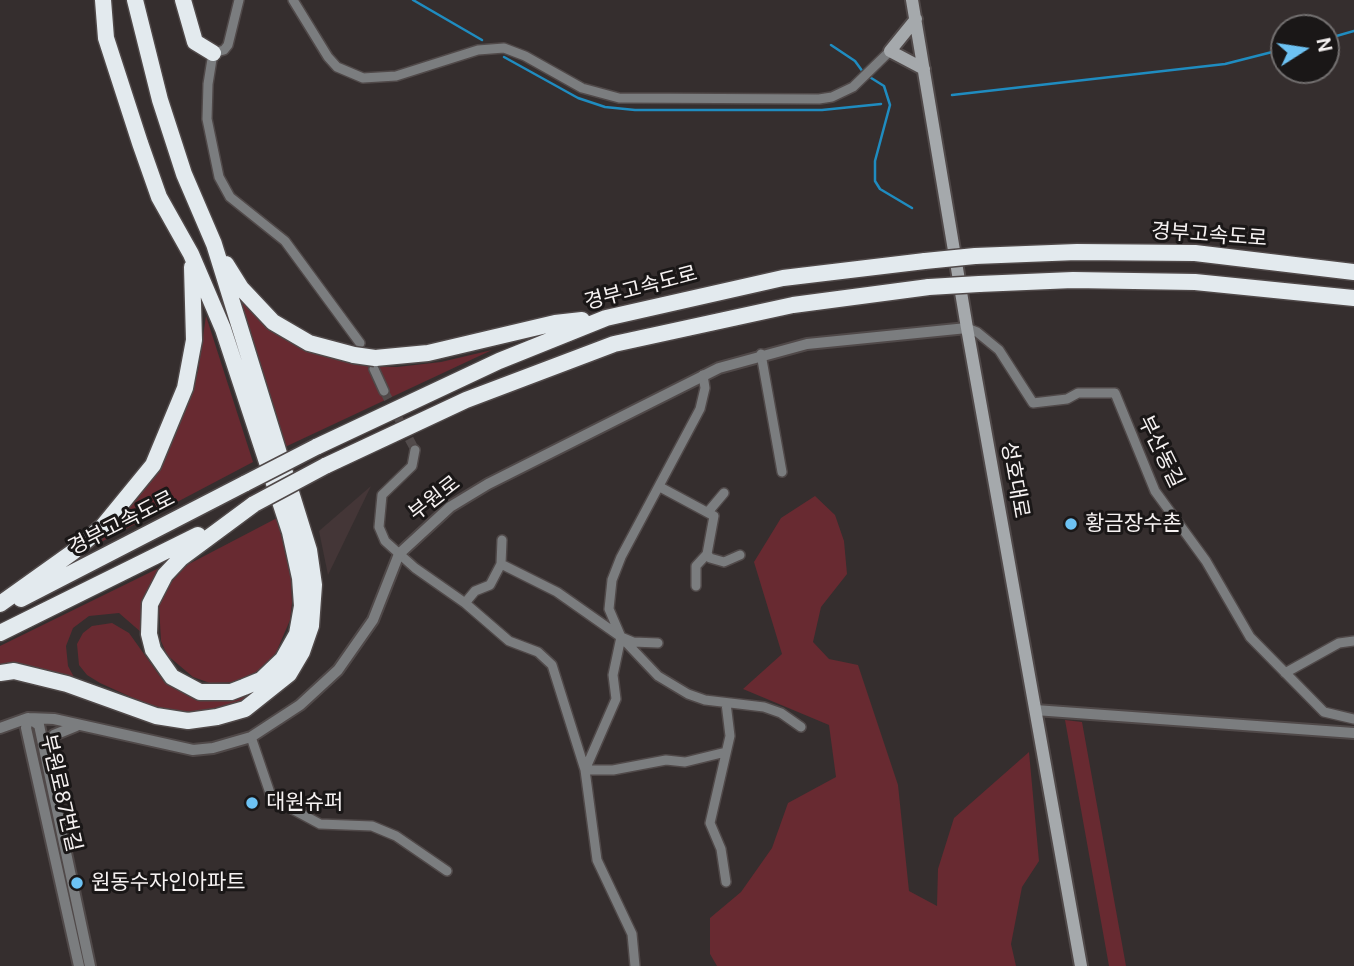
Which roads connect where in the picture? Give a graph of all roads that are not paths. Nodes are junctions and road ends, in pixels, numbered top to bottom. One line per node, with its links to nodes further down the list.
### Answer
1 (103, 0): 12 (highway)
2 (135, 0): 11 (highway)
3 (183, 0): 9 (highway)
4 (239, 0): 9 (street)
5 (293, 0): 8 (street)
6 (912, 0): 7 (main road, 성호대로)
7 (916, 19): 8 (main road); 10 (main road, 성호대로)
8 (890, 51): 10 (main road)
9 (213, 53): 17 (street)
10 (924, 69): 16 (main road, 성호대로)
11 (214, 244): 17 (highway); 40 (highway)
12 (191, 254): 26 (highway); 35 (highway)
13 (1354, 272): 15 (highway, 경부고속도로, bridge)
14 (1354, 298): 26 (highway, bridge)
15 (606, 318): 19 (highway); 35 (highway, 경부고속도로, bridge)
16 (967, 328): 18 (street, 부원로); 41 (street, 부산동길); 43 (main road, 성호대로)
17 (357, 349): 19 (highway, bridge)
18 (761, 354): 20 (street, 부원로); 23 (street)
19 (374, 363): 21 (street)
20 (703, 375): 24 (street); 30 (street, 부원로)
21 (384, 391)
22 (415, 450): 30 (street)
23 (782, 472)
24 (660, 487): 27 (street); 37 (street)
25 (724, 494): 27 (street)
26 (254, 504): 36 (highway)
27 (708, 512): 29 (street)
28 (502, 540): 32 (street)
29 (707, 554): 31 (street); 33 (street)
30 (399, 555): 34 (street); 50 (street, 부원로)
31 (740, 555)
32 (500, 564): 34 (street); 37 (street)
33 (696, 586)
34 (466, 603): 53 (street)
35 (0, 607)
36 (0, 633)
37 (621, 638): 39 (street); 42 (street); 53 (street)
38 (1354, 641): 41 (street)
39 (657, 643)
40 (0, 673)
41 (1285, 673): 45 (street, 부산동길)
42 (726, 703): 47 (street); 51 (street)
43 (1035, 709): 49 (street); 60 (main road, 성호대로)
44 (27, 718): 46 (street, 부원로); 48 (street, 부원로); 52 (street, 부원로87번길); 56 (street, 부원로87번길)
45 (1354, 719)
46 (82, 725): 50 (street, 부원로); 52 (street)
47 (801, 727)
48 (0, 728)
49 (1354, 733)
50 (251, 737): 54 (street)
51 (726, 752): 53 (street); 55 (street)
52 (45, 753): 56 (street, 부원로87번길)
53 (585, 770): 59 (street)
54 (447, 871)
55 (726, 881)
56 (81, 947): 57 (street, 부원로87번길); 58 (street, 부원로87번길)
57 (79, 966)
58 (90, 966)
59 (635, 966)
60 (1084, 966)

